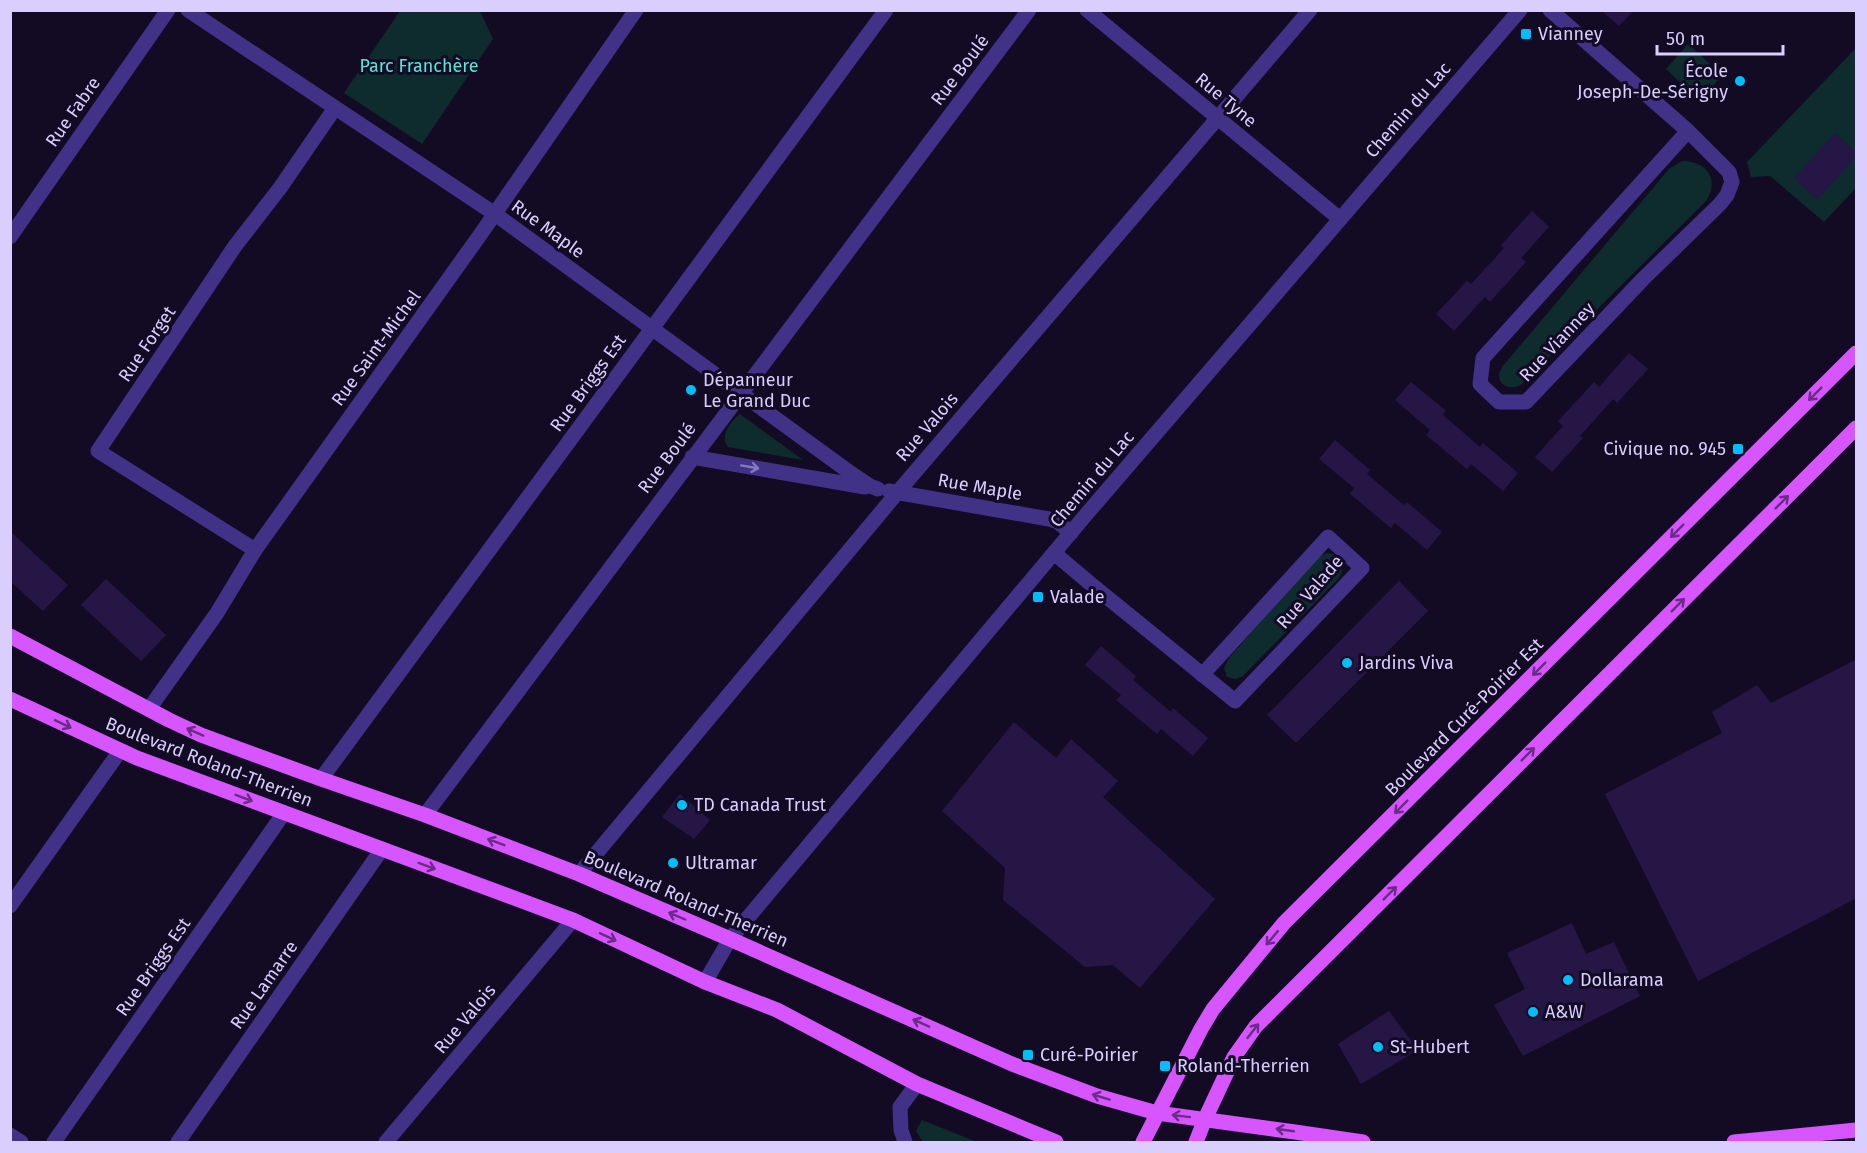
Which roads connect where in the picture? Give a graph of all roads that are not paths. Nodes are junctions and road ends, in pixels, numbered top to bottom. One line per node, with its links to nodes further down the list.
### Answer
1 (168, 10): 16 (street, Rue Fabre)
2 (188, 10): 11 (street, Rue Maple)
3 (636, 10): 14 (street, Rue Saint-Michel)
4 (886, 10): 17 (street, Rue Briggs Est)
5 (1029, 10): 19 (street, Rue Boulé)
6 (1087, 10): 10 (street, Rue Tyne)
7 (1310, 10): 12 (street, Rue Valois)
8 (1520, 10): 15 (street, Chemin du Lac)
9 (1550, 10): 13 (street, Rue Vianney)
10 (1104, 16): 12 (street, Rue Tyne)
11 (335, 108): 14 (street, Rue Maple); 25 (street, Rue Forget)
12 (1217, 119): 15 (street, Rue Tyne); 23 (street, Rue Valois)
13 (1688, 131): 13 (street, Rue Vianney)
14 (495, 214): 17 (street, Rue Maple); 25 (street, Rue Saint-Michel)
15 (1340, 219): 24 (street, Chemin du Lac)
16 (10, 237)
17 (652, 329): 19 (street, Rue Maple); 32 (street, Rue Briggs Est)
18 (1857, 353): 42 (main road, Boulevard Curé-Poirier Est, one-way to 42)
19 (741, 393): 21 (street, Rue Boulé); 22 (street, Rue Maple)
20 (1857, 428): 43 (main road, one-way to 20)
21 (692, 457): 22 (street, Rue Maple, one-way to 22); 34 (street, Rue Boulé)
22 (878, 489): 23 (street, Rue Maple)
23 (897, 493): 24 (street, Rue Maple); 36 (street, Rue Valois)
24 (1071, 533): 26 (street, Chemin du Lac)
25 (255, 550): 30 (street, Rue Saint-Michel)
26 (1054, 553): 28 (street, Rue Valade); 39 (street, Chemin du Lac)
27 (10, 636): 30 (main road, Boulevard Roland-Therrien)
28 (1203, 675): 28 (street, Rue Valade)
29 (10, 699): 31 (main road, Boulevard Roland-Therrien, one-way to 31)
30 (149, 709): 32 (main road, Boulevard Roland-Therrien, one-way to 30)
31 (120, 751): 33 (main road, Boulevard Roland-Therrien, one-way to 33); 37 (street)
32 (321, 779): 34 (main road, Boulevard Roland-Therrien)
33 (284, 813): 35 (main road, Boulevard Roland-Therrien); 47 (street, Rue Briggs Est)
34 (425, 815): 36 (main road, Boulevard Roland-Therrien, one-way to 34)
35 (382, 849): 38 (main road, Boulevard Roland-Therrien, one-way to 38); 48 (street, Rue Lamarre)
36 (579, 874): 39 (main road, Boulevard Roland-Therrien, one-way to 36)
37 (10, 906)
38 (573, 920): 40 (main road, Boulevard Roland-Therrien, one-way to 40); 49 (street, Rue Valois)
39 (730, 939): 40 (street, Chemin du Lac); 42 (main road, Boulevard Roland-Therrien, one-way to 39)
40 (705, 982): 41 (main road, Boulevard Roland-Therrien)
41 (917, 1084): 50 (street); 51 (main road, Boulevard Roland-Therrien)
42 (1157, 1113): 43 (main road, Boulevard Roland-Therrien, one-way to 42); 52 (main road, Boulevard Curé-Poirier Est)
43 (1205, 1119): 53 (main road); 54 (main road, Boulevard Roland-Therrien, one-way to 43)
44 (1857, 1130): 55 (main road)
45 (10, 1135): 46 (street)
46 (21, 1143)
47 (54, 1143)
48 (178, 1143)
49 (386, 1143)
50 (904, 1143)
51 (1056, 1143)
52 (1143, 1143)
53 (1196, 1143)
54 (1363, 1143)
55 (1734, 1143)

